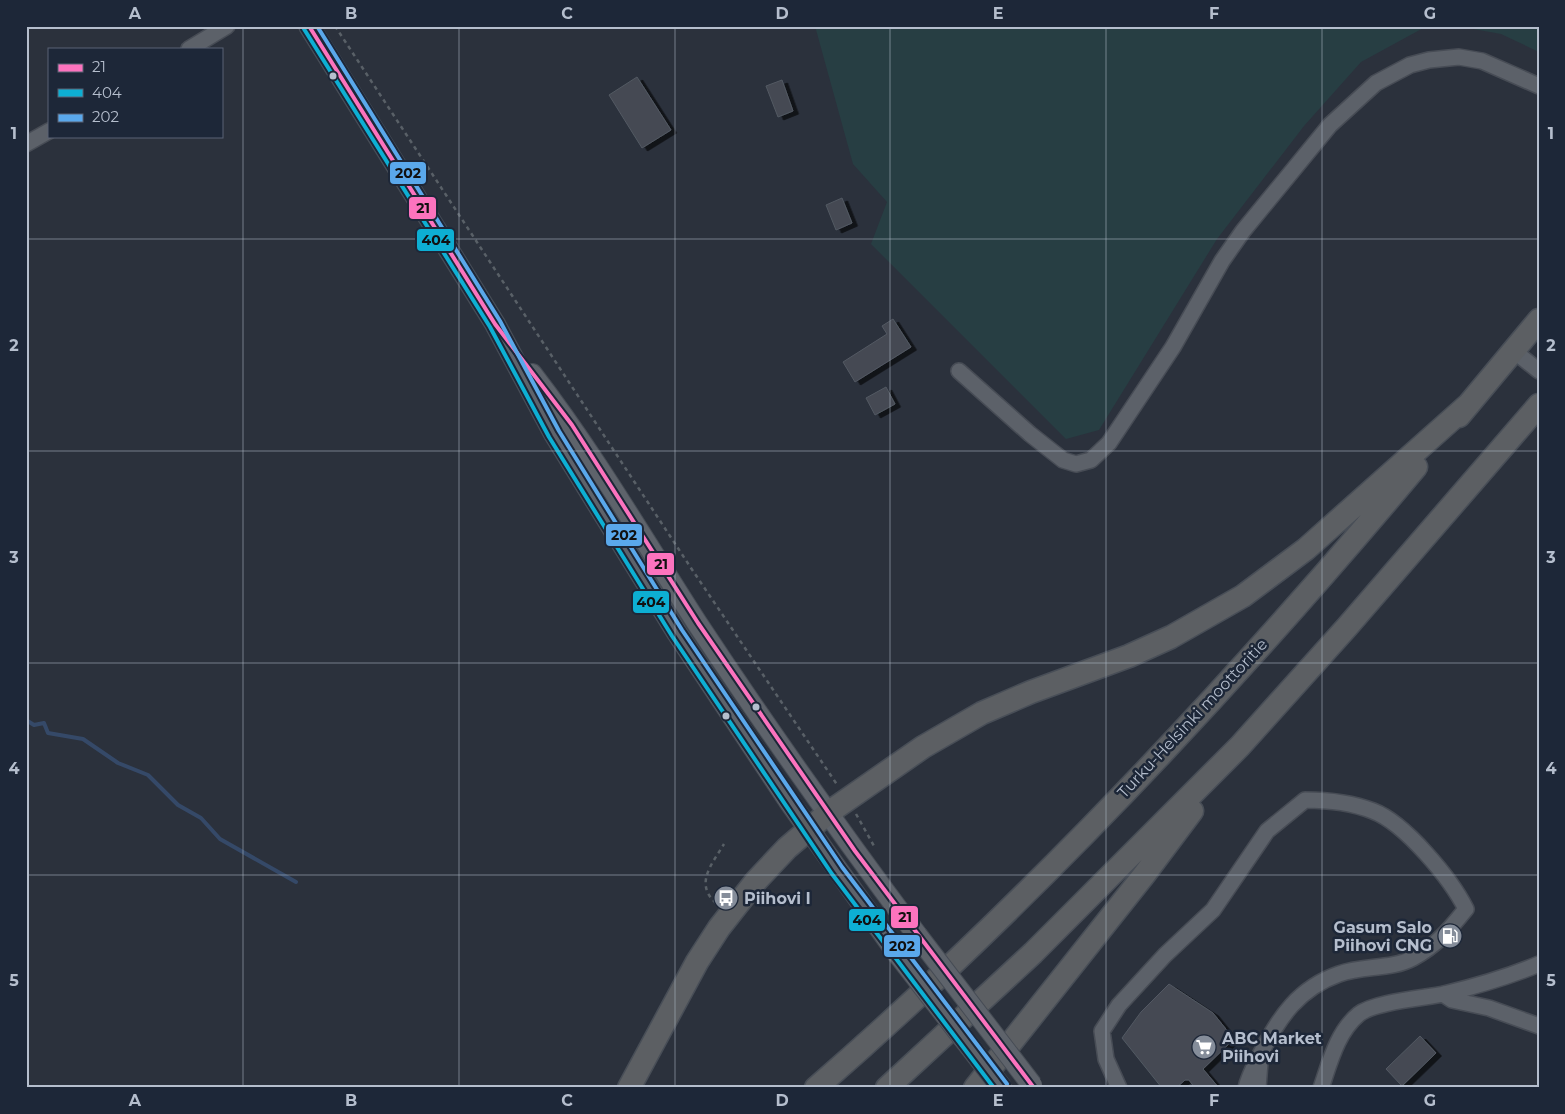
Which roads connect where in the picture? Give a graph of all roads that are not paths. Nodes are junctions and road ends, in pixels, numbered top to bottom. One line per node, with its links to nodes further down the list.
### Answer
1 (228, 26): 3 (street)
2 (309, 26): 8 (main road)
3 (191, 48)
4 (1539, 86): 11 (street)
5 (48, 132): 6 (street)
6 (26, 144)
7 (1539, 320): 9 (highway, Turku-Helsinki moottoritie)
8 (495, 324): 15 (main road); 16 (main road)
9 (1514, 351): 10 (street); 12 (highway, Turku-Helsinki moottoritie)
10 (1539, 371)
11 (958, 372)
12 (1469, 404): 15 (highway); 23 (highway, Turku-Helsinki moottoritie)
13 (1539, 405): 14 (highway)
14 (1240, 746): 24 (highway); 25 (highway)
15 (828, 813): 16 (highway); 21 (main road, bridge)
16 (808, 829): 22 (highway); 26 (main road, bridge)
17 (1539, 964): 18 (street)
18 (1443, 994): 19 (street); 30 (street)
19 (1539, 1026)
20 (1261, 1053): 27 (street); 28 (street); 29 (street)
21 (1033, 1087)
22 (630, 1088)
23 (816, 1088)
24 (887, 1088)
25 (975, 1088)
26 (1002, 1088)
27 (1119, 1088)
28 (1246, 1088)
29 (1258, 1088)
30 (1321, 1088)

